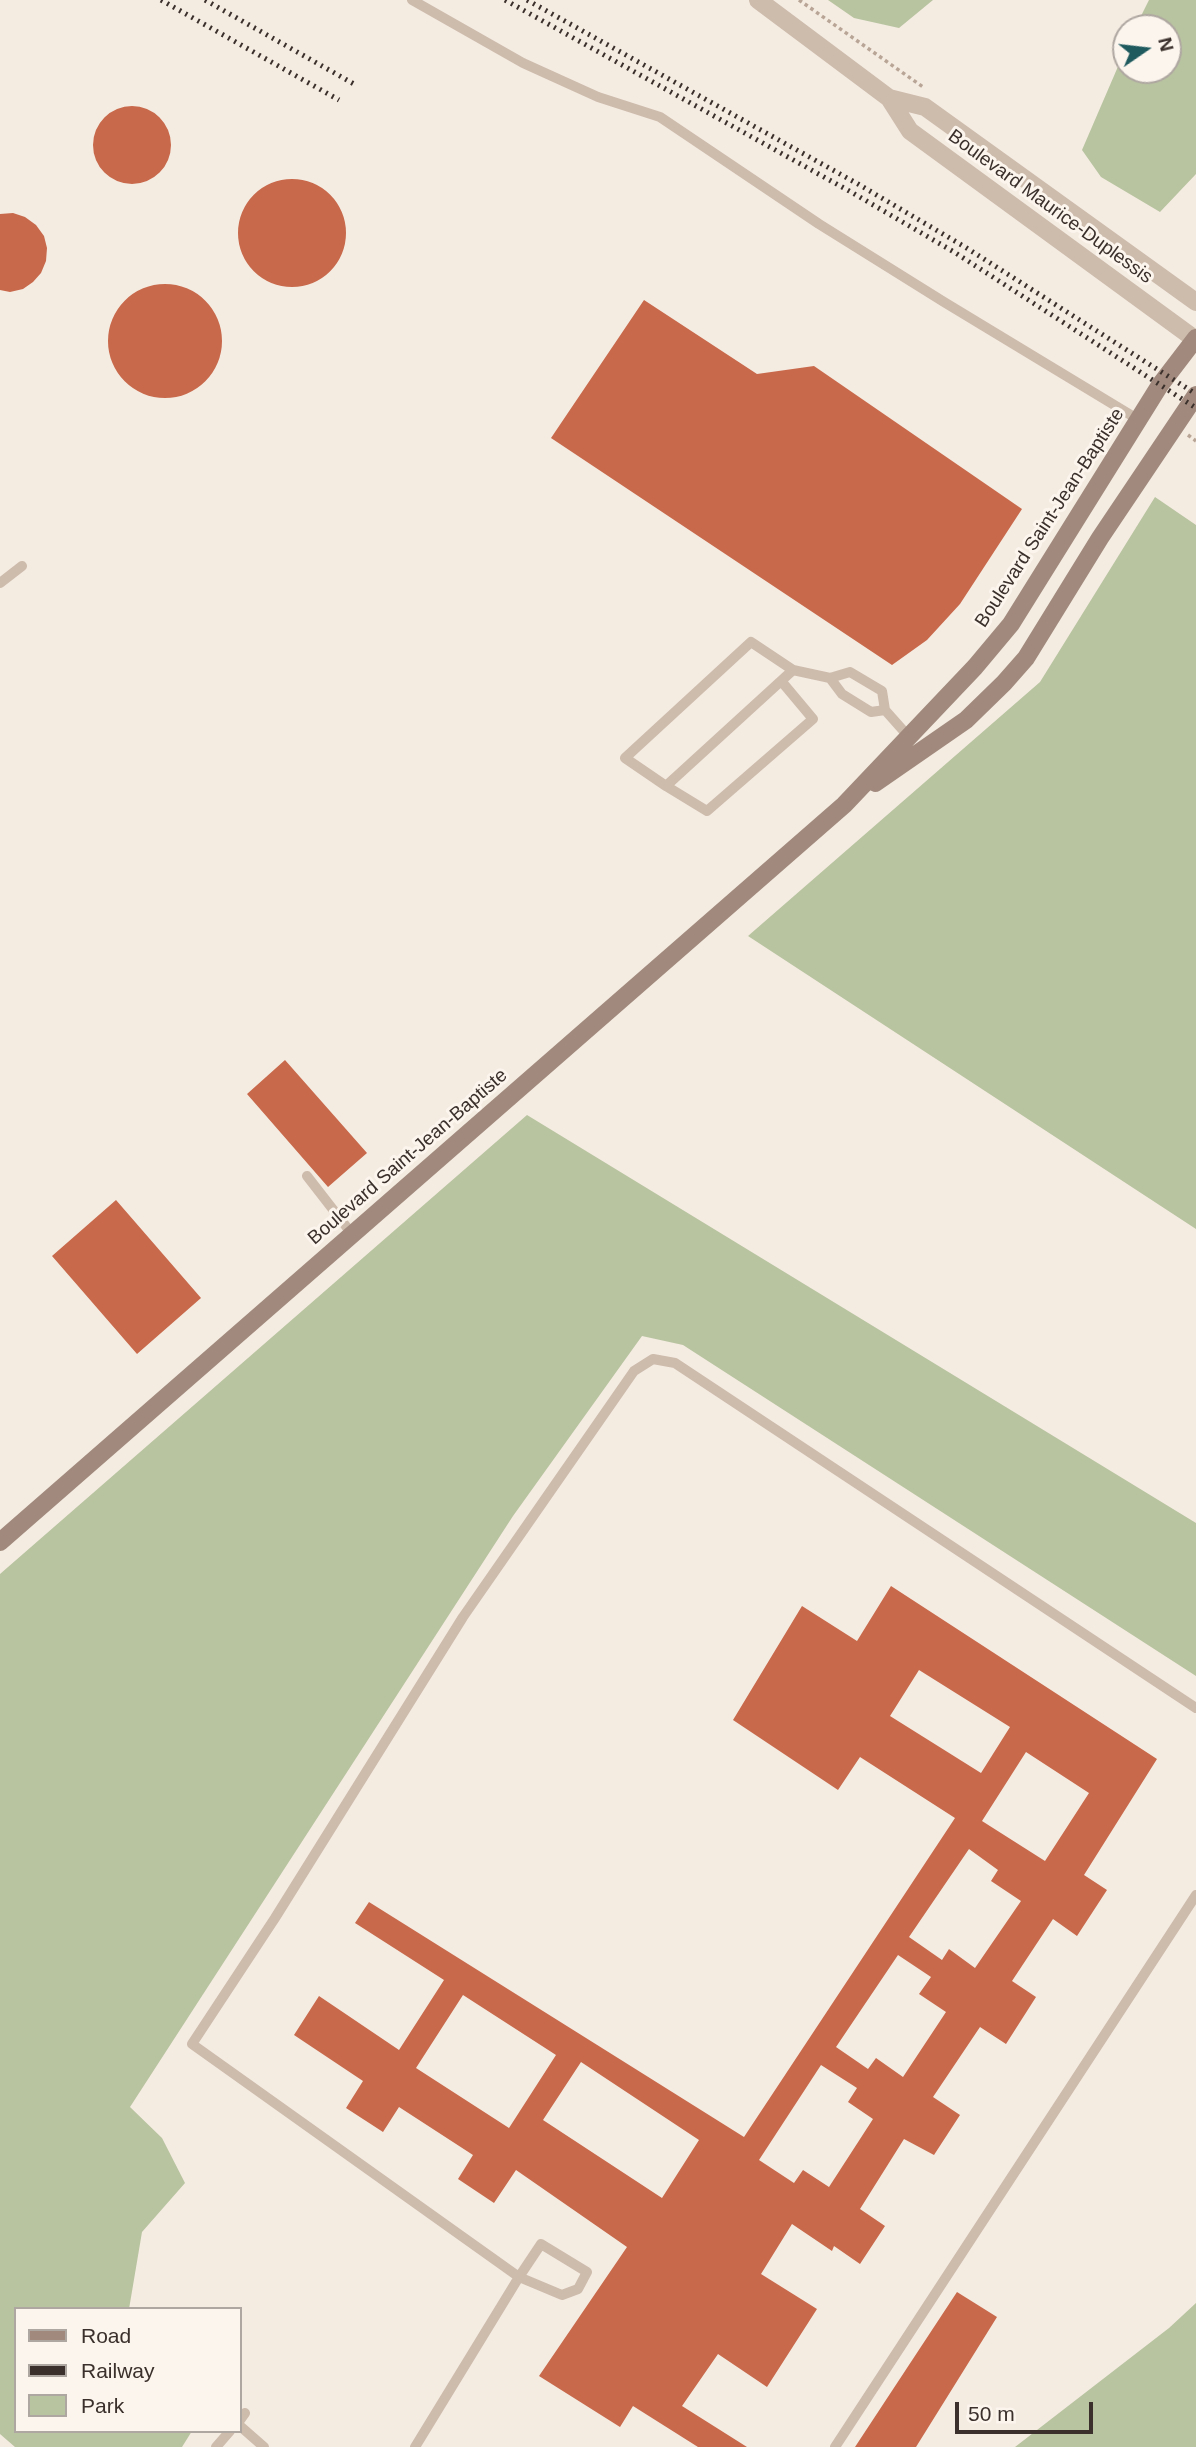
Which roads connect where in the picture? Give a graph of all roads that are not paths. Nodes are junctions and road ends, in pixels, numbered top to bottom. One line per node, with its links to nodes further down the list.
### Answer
1 (412, 0): 7 (lane)
2 (758, 0): 3 (street, Boulevard Maurice-Duplessis)
3 (889, 98): 4 (street, Boulevard Maurice-Duplessis); 5 (street, Boulevard Maurice-Duplessis)
4 (1196, 302)
5 (1196, 339): 7 (main road, Boulevard Saint-Jean-Baptiste)
6 (1196, 395): 16 (main road, Boulevard Saint-Jean-Baptiste)
7 (1139, 420): 14 (main road, Boulevard Saint-Jean-Baptiste)
8 (22, 566): 9 (lane)
9 (0, 583)
10 (793, 670): 11 (lane); 12 (lane); 15 (lane)
11 (830, 678): 13 (lane); 13 (lane)
12 (782, 682): 15 (lane); 15 (lane)
13 (885, 710): 14 (lane)
14 (909, 737): 16 (main road, Boulevard Saint-Jean-Baptiste)
15 (666, 786)
16 (844, 805): 18 (main road, Boulevard Saint-Jean-Baptiste)
17 (307, 1176): 18 (lane)
18 (352, 1234): 19 (main road, Boulevard Saint-Jean-Baptiste)
19 (0, 1542)
20 (1196, 1708): 22 (lane)
21 (1196, 1895): 28 (lane)
22 (519, 2277): 22 (lane); 27 (lane)
23 (242, 2428): 26 (lane)
24 (228, 2433): 25 (lane)
25 (216, 2447)
26 (264, 2447)
27 (415, 2447)
28 (835, 2447)

